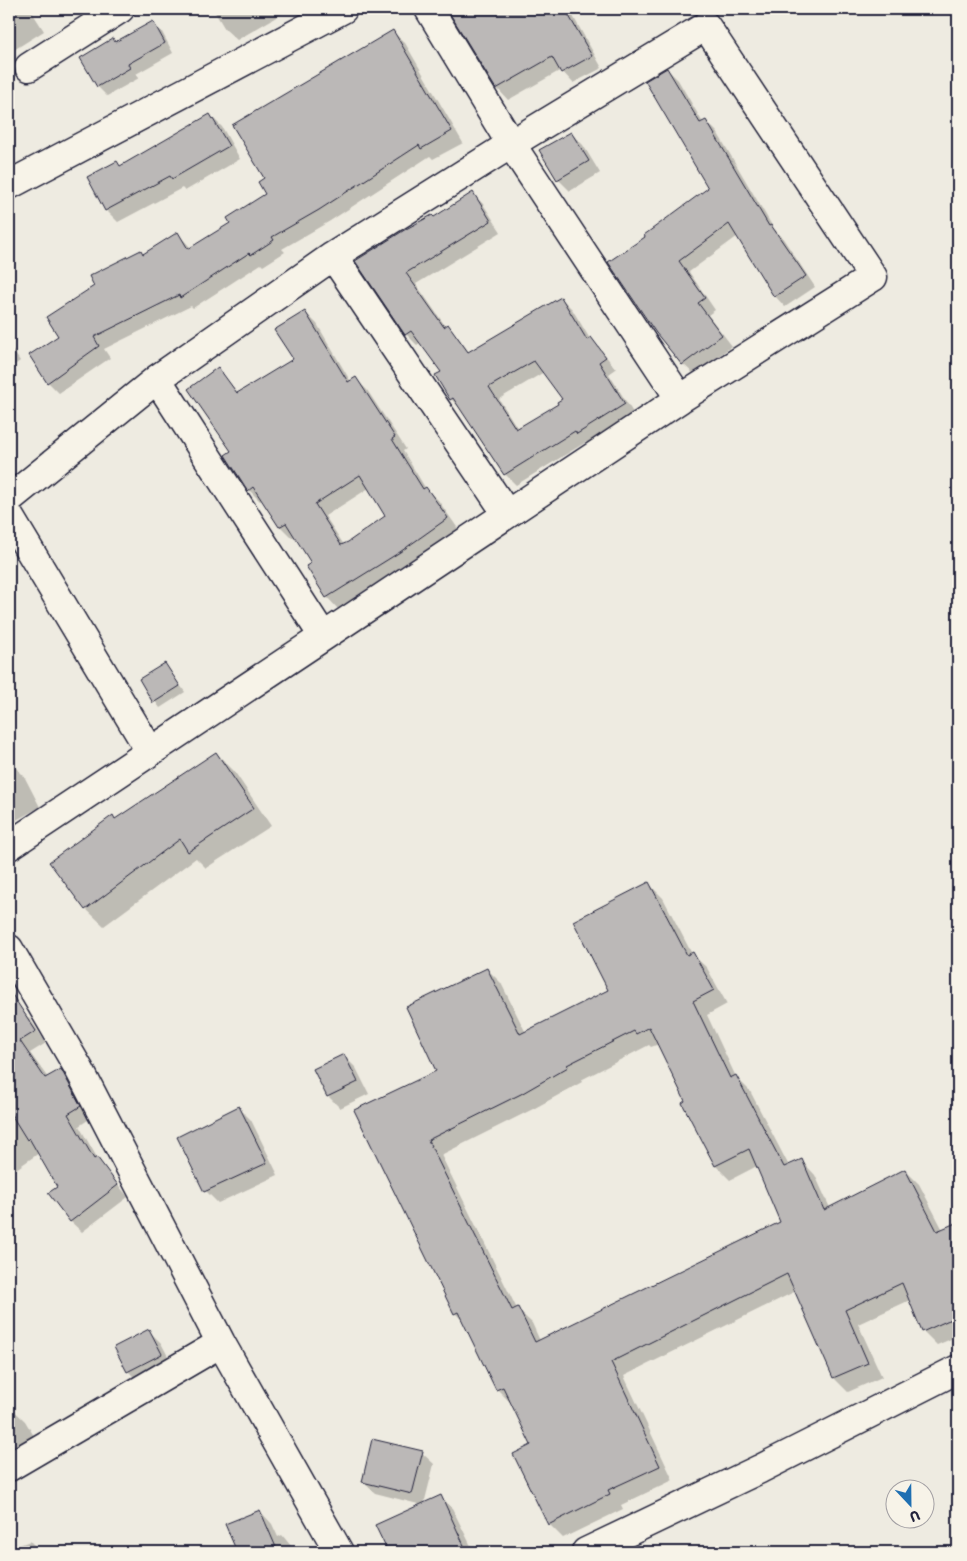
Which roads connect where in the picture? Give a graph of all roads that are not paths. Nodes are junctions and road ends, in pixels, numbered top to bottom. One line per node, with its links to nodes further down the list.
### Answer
1 (120, 9): 4 (street)
2 (343, 9): 6 (street)
3 (429, 9): 5 (street)
4 (29, 67)
5 (511, 144): 7 (street); 9 (street); 9 (street)
6 (9, 185)
7 (333, 256): 8 (street); 11 (street)
8 (157, 379): 10 (street); 13 (street)
9 (680, 399): 11 (street)
10 (9, 499)
11 (507, 514): 13 (street)
12 (9, 516): 14 (street)
13 (323, 636): 14 (street)
14 (150, 751): 15 (street)
15 (9, 846)
16 (9, 949): 17 (street)
17 (221, 1343): 19 (street); 20 (street)
18 (958, 1369): 21 (street)
19 (9, 1467)
20 (339, 1552)
21 (586, 1552)

